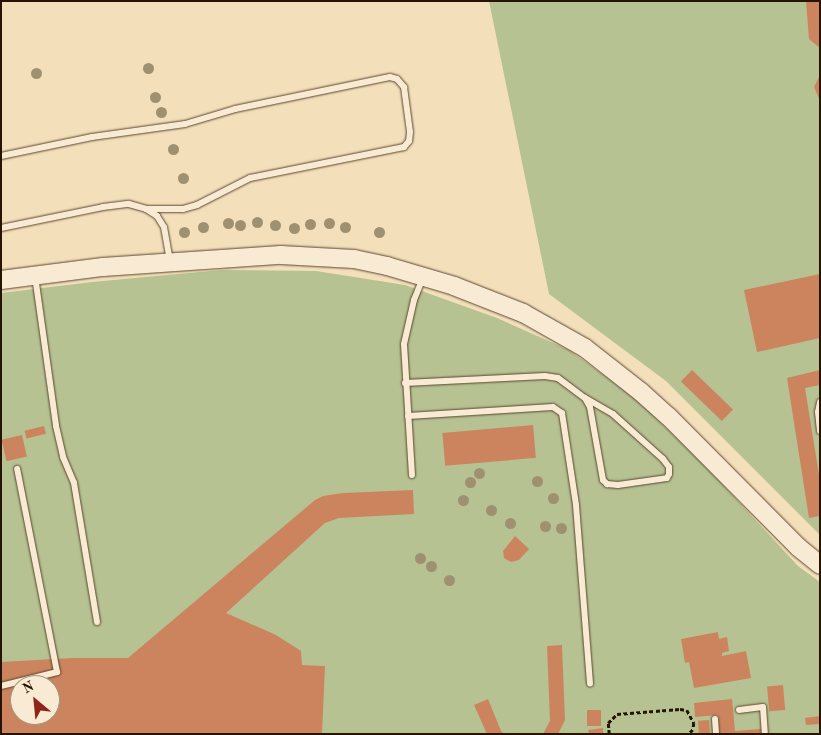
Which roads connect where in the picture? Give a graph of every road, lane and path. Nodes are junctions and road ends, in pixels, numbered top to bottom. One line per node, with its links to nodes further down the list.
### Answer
1 (1, 156): 2 (lane)
2 (146, 209): 3 (lane); 4 (lane)
3 (1, 228)
4 (170, 262): 5 (main road); 6 (main road)
5 (35, 275): 7 (main road); 16 (lane)
6 (424, 277): 8 (lane); 15 (main road)
7 (1, 280)
8 (406, 383): 9 (lane); 11 (lane)
9 (585, 398): 9 (lane)
10 (820, 402): 12 (lane)
11 (408, 416): 14 (lane); 17 (lane)
12 (820, 431)
13 (18, 469): 18 (lane)
14 (412, 474)
15 (818, 562)
16 (97, 622)
17 (590, 682)
18 (1, 686)
19 (739, 710): 24 (lane)
20 (715, 719): 23 (lane)
21 (609, 734): 22 (path)
22 (688, 734)
23 (716, 734)
24 (765, 734)

